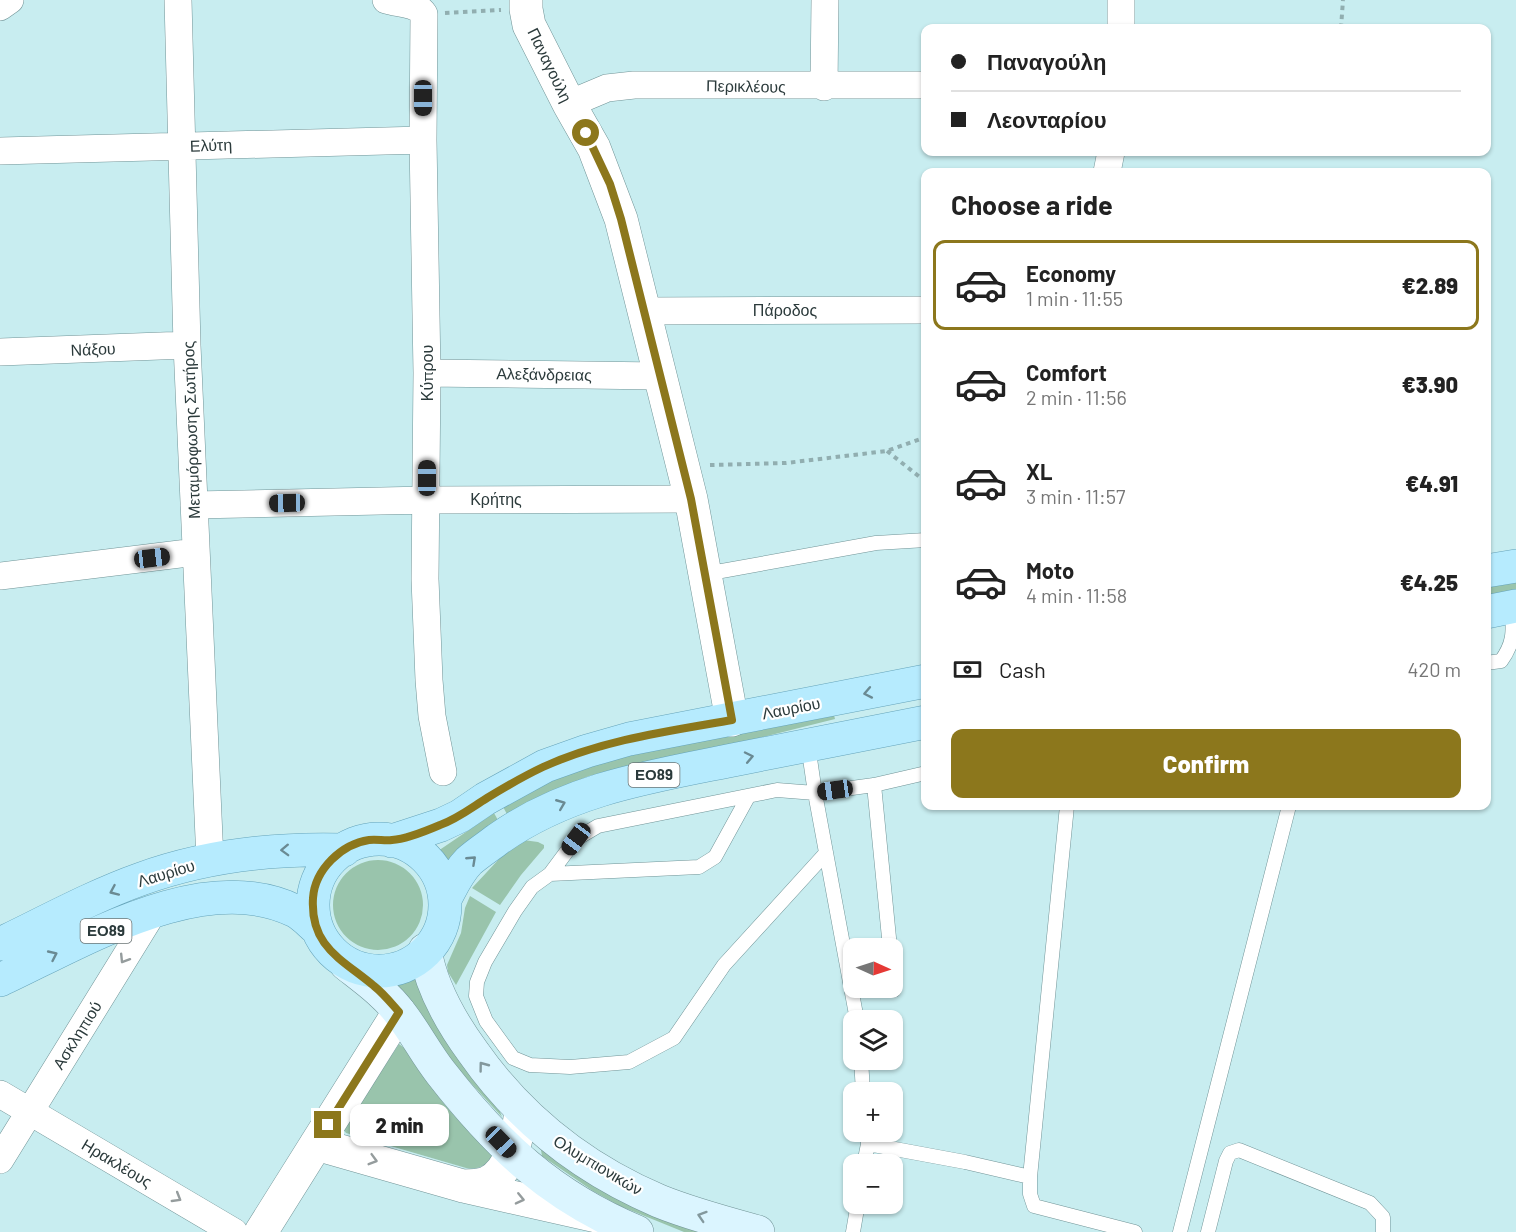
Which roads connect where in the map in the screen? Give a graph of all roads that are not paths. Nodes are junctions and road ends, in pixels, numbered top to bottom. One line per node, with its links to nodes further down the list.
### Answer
1 (10, 0): 7 (street)
2 (178, 0): 13 (street, Μεταμόρφωσης Σωτήρος)
3 (386, 0): 12 (street, Κύπρου)
4 (825, 0): 10 (street)
5 (1121, 0): 8 (street)
6 (526, 4): 11 (street, Παναγούλη)
7 (0, 7)
8 (1121, 24)
9 (921, 86): 10 (street, Περικλέους)
10 (824, 87): 11 (street, Περικλέους)
11 (569, 104): 16 (street, Παναγούλη)
12 (423, 140): 13 (street, Ελύτη); 19 (street, Κύπρου)
13 (181, 146): 14 (street, Ελύτη); 17 (street, Μεταμόρφωσης Σωτήρος)
14 (0, 151)
15 (921, 310): 16 (street, Πάροδος)
16 (644, 311): 20 (street, Παναγούλη)
17 (187, 345): 18 (street, Νάξου); 23 (street, Μεταμόρφωσης Σωτήρος)
18 (0, 352)
19 (428, 373): 20 (street, Αλεξάνδρειας); 22 (street, Κύπρου)
20 (660, 376): 21 (street, Παναγούλη)
21 (691, 499): 22 (street, Κρήτης); 28 (street, Παναγούλη)
22 (427, 500): 23 (street, Κρήτης); 36 (street, Κύπρου)
23 (194, 505): 25 (street, Μεταμόρφωσης Σωτήρος)
24 (921, 540): 28 (lane)
25 (196, 552): 29 (street); 46 (street, Μεταμόρφωσης Σωτήρος)
26 (1516, 566): 27 (main road)
27 (1491, 571)
28 (705, 574): 33 (street, Παναγούλη)
29 (0, 576)
30 (1505, 609): 31 (lane)
31 (1491, 662)
32 (921, 682): 33 (main road, Λαυρίου / ΕΟ89, one-way to 33)
33 (732, 720): 43 (main road, Λαυρίου / ΕΟ89)
34 (921, 723): 35 (main road, ΕΟ89)
35 (808, 745): 39 (lane); 48 (main road, ΕΟ89, one-way to 35)
36 (443, 772)
37 (921, 774): 38 (lane)
38 (874, 785): 39 (lane); 51 (lane)
39 (815, 793): 40 (lane); 45 (lane)
40 (748, 797): 47 (lane); 47 (lane)
41 (1067, 810): 65 (lane)
42 (1288, 810): 75 (lane)
43 (392, 841): 44 (main road, Λαυρίου / ΕΟ89); 48 (main road, Λαυρίου / ΕΟ89)
44 (344, 850): 46 (main road, Λαυρίου / ΕΟ89, one-way to 46); 50 (main road, Λαυρίου / ΕΟ89)
45 (826, 853): 47 (lane); 56 (lane)
46 (210, 860): 52 (main road, Λαυρίου / ΕΟ89, one-way to 52)
47 (550, 874)
48 (445, 899): 53 (main road, ΕΟ89)
49 (155, 909): 50 (main road, Λαυρίου / ΕΟ89); 55 (main road, Λαυρίου / ΕΟ89, one-way to 49); 60 (street, Ασκληπιού, one-way to 60)
50 (316, 928): 54 (main road, Λαυρίου / ΕΟ89)
51 (889, 938)
52 (0, 944)
53 (425, 950): 54 (main road, ΕΟ89); 59 (main road, Ολυμπιονικών, one-way to 53)
54 (346, 964): 57 (main road)
55 (0, 980)
56 (855, 1010)
57 (399, 1012): 62 (street); 63 (main road)
58 (0, 1094): 60 (street, Ηρακλέους)
59 (521, 1110): 63 (street); 72 (main road, Ολυμπιονικών, one-way to 59)
60 (30, 1111): 64 (street, Ασκληπιού); 69 (street, Ηρακλέους, one-way to 69)
61 (883, 1142): 65 (lane)
62 (316, 1144): 66 (street, one-way to 66); 70 (street)
63 (511, 1152): 66 (street); 68 (main road)
64 (0, 1160)
65 (1030, 1176): 74 (lane)
66 (463, 1186): 68 (street, one-way to 68)
67 (856, 1214): 73 (lane)
68 (603, 1218): 71 (main road)
69 (234, 1232)
70 (261, 1232)
71 (637, 1232)
72 (759, 1232)
73 (853, 1232)
74 (1136, 1232)
75 (1180, 1232)
76 (1208, 1232): 77 (lane)
77 (1383, 1232)

